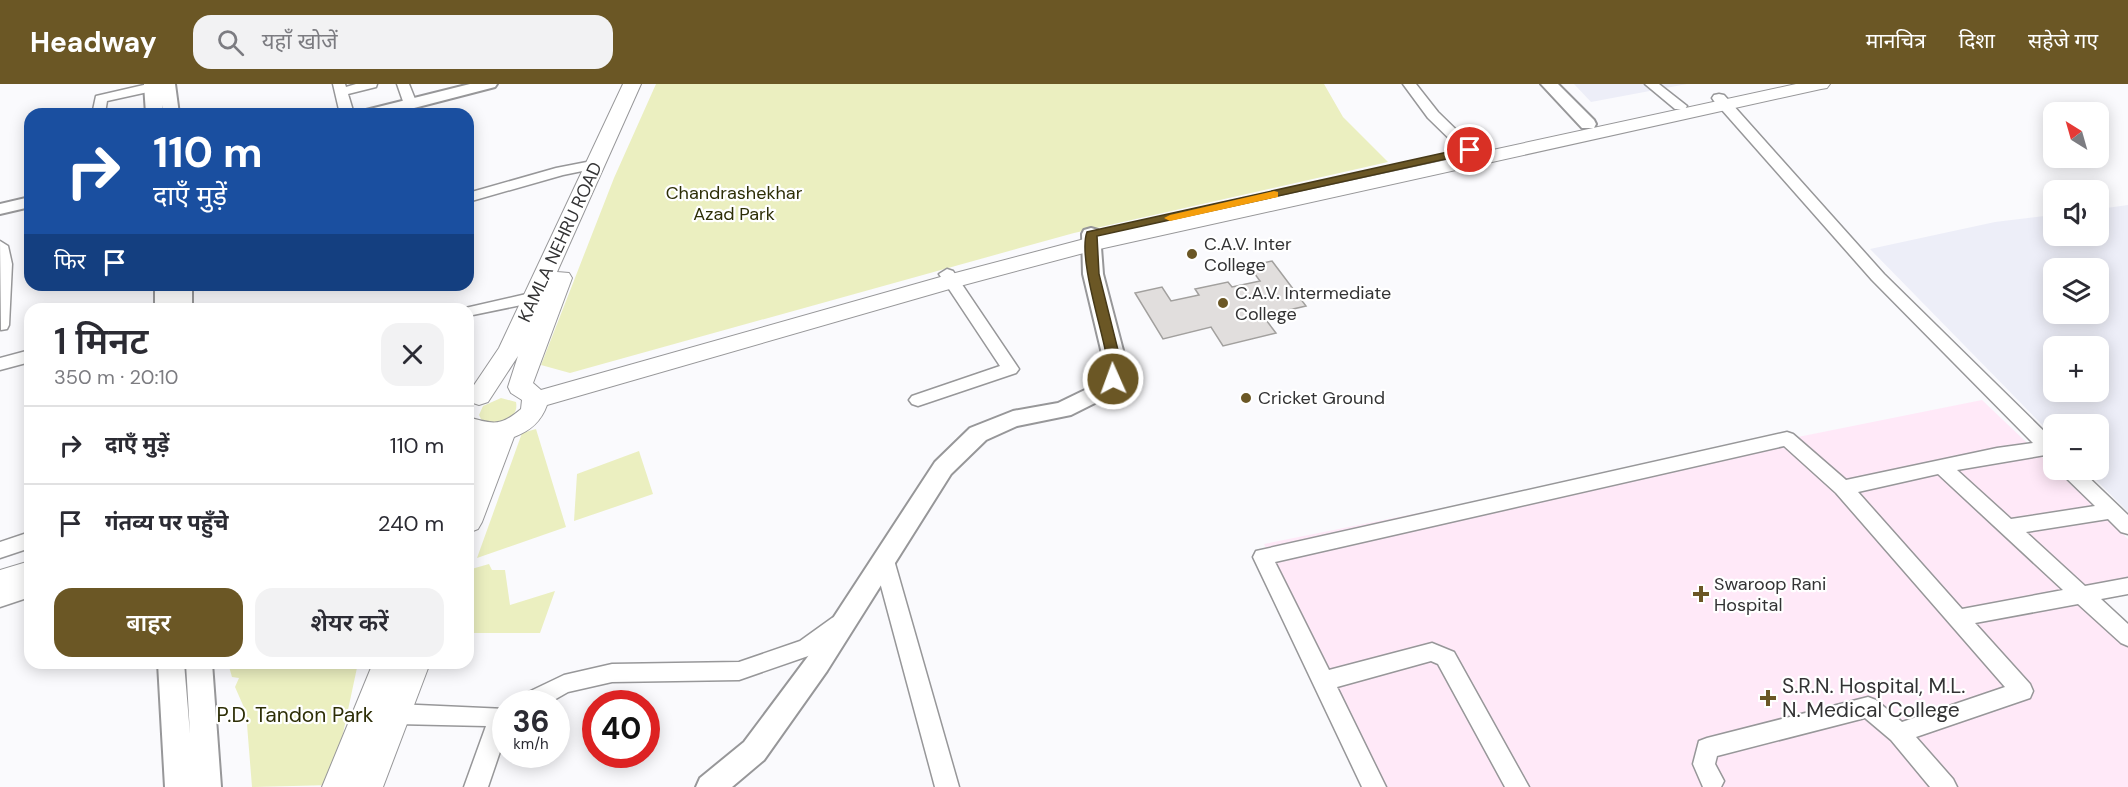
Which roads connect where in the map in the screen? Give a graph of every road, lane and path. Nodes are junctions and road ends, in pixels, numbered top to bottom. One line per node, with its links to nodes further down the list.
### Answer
1 (371, 84): 12 (street)
2 (403, 84): 14 (street)
3 (489, 84): 10 (street)
4 (1409, 84): 22 (street)
5 (1548, 84): 21 (street)
6 (1653, 84): 15 (street)
7 (1786, 84): 13 (main road)
8 (1821, 84): 13 (main road)
9 (157, 85): 16 (street); 17 (street); 18 (street)
10 (465, 86): 14 (street)
11 (632, 86): 23 (main road, KAMLA NEHRU ROAD); 35 (main road, KAMLA NEHRU ROAD)
12 (340, 89): 19 (street)
13 (1722, 102): 15 (main road); 27 (main road); 38 (street)
14 (410, 104): 20 (street)
15 (1680, 106): 21 (main road)
16 (100, 108)
17 (155, 108)
18 (168, 108)
19 (345, 108)
20 (395, 108)
21 (1588, 124): 22 (main road)
22 (1470, 150): 27 (main road)
23 (597, 164): 24 (street); 30 (main road, KAMLA NEHRU ROAD)
24 (474, 196)
25 (24, 203): 26 (street)
26 (0, 209)
27 (1091, 239): 29 (main road); 50 (street)
28 (0, 246): 32 (street)
29 (949, 277): 35 (main road); 36 (street)
30 (535, 297): 31 (street); 37 (main road, KAMLA NEHRU ROAD)
31 (474, 310)
32 (1, 325)
33 (24, 358): 34 (street)
34 (0, 364)
35 (528, 392): 37 (main road); 37 (main road, KAMLA NEHRU ROAD)
36 (918, 399)
37 (477, 421): 40 (main road, KAMLA NEHRU ROAD)
38 (2043, 442)
39 (2043, 451): 41 (street)
40 (474, 455)
41 (1942, 467): 43 (street); 45 (street)
42 (2080, 480): 44 (street)
43 (1843, 488): 59 (street); 65 (street)
44 (2112, 511): 45 (street); 46 (street)
45 (2008, 527): 56 (street)
46 (2128, 527)
47 (24, 542): 48 (street)
48 (0, 550)
49 (24, 560): 51 (main road)
50 (884, 560): 58 (street); 78 (street)
51 (0, 568)
52 (24, 574): 53 (main road)
53 (0, 582)
54 (2128, 586): 56 (street)
55 (24, 591): 57 (street)
56 (2080, 594): 59 (street); 60 (street)
57 (0, 599)
58 (847, 617): 66 (street); 77 (street)
59 (1958, 618): 69 (street)
60 (2128, 637)
61 (171, 669): 72 (street)
62 (199, 669): 73 (street)
63 (386, 669): 74 (main road)
64 (413, 669): 67 (main road)
65 (1323, 681): 79 (street); 80 (street)
66 (553, 690)
67 (396, 714): 68 (street); 75 (main road)
68 (492, 716)
69 (1899, 734): 71 (street); 81 (street)
70 (492, 745): 76 (street)
71 (1712, 781)
72 (179, 787)
73 (207, 787)
74 (338, 787)
75 (368, 787)
76 (476, 787)
77 (710, 787)
78 (947, 787)
79 (1374, 787)
80 (1517, 787)
81 (1946, 787)

